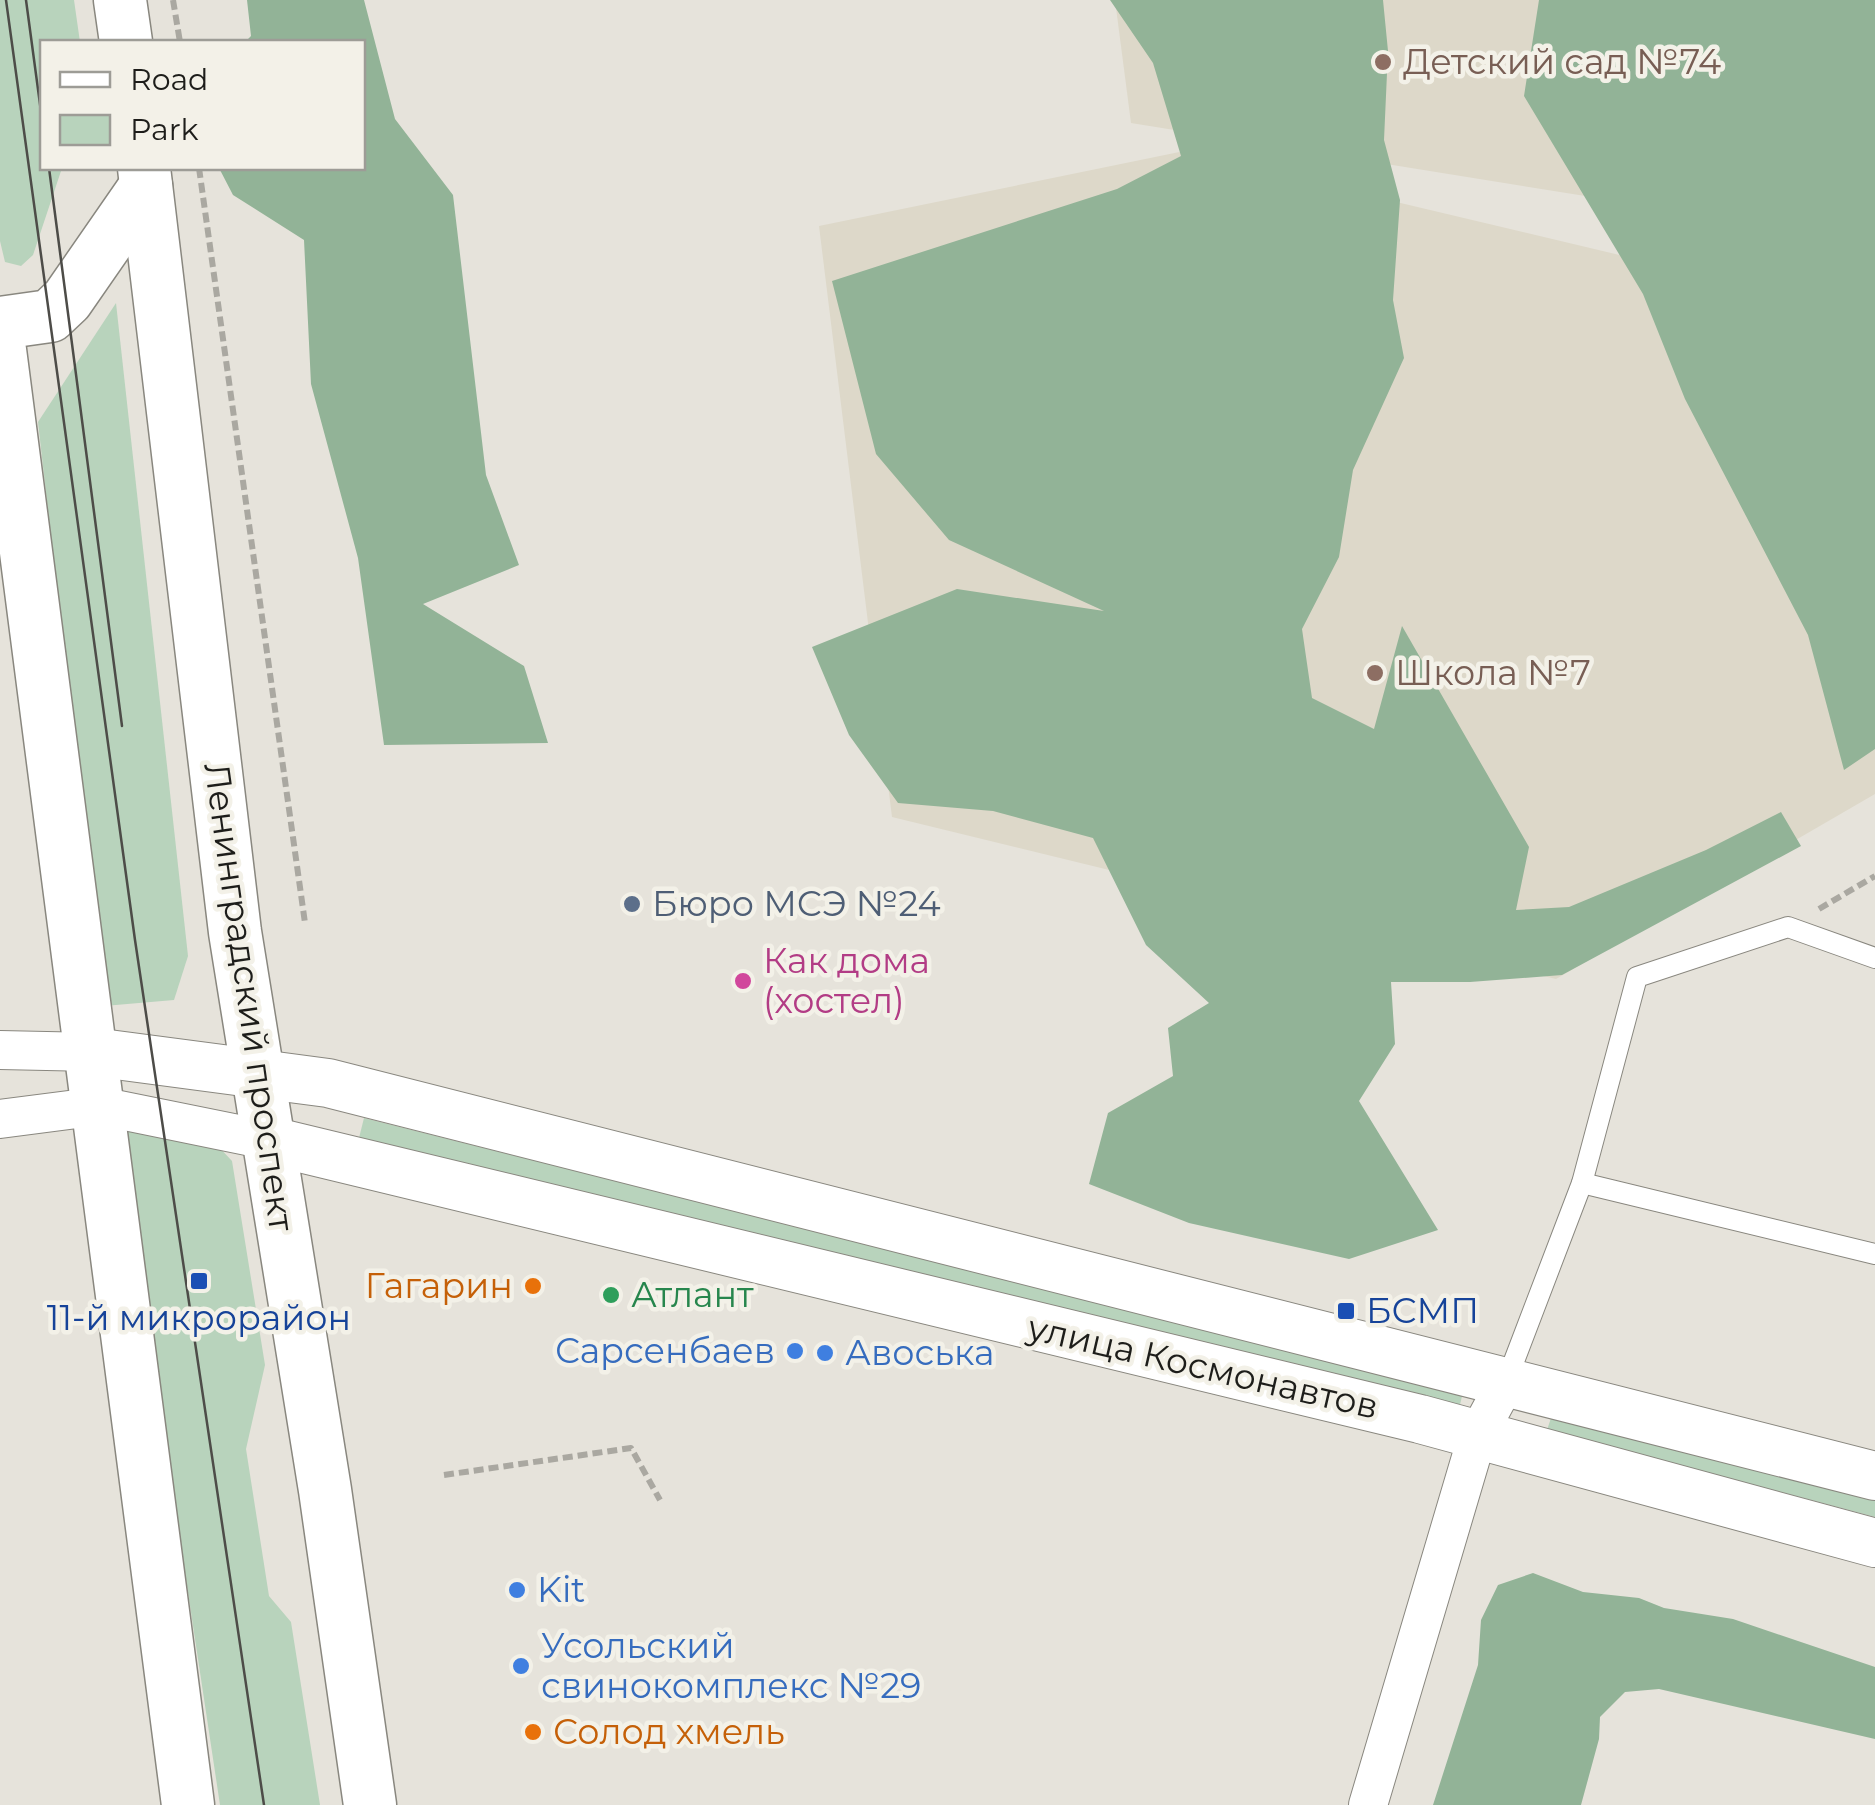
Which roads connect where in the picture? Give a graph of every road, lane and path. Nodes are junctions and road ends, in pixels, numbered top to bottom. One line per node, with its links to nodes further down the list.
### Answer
1 (120, 0): 3 (main road)
2 (173, 0): 4 (path)
3 (126, 40)
4 (180, 40)
5 (198, 170): 10 (path)
6 (145, 176): 7 (main road, Ленинградский проспект); 15 (main road, Ленинградский проспект)
7 (0, 323)
8 (0, 350): 14 (main road)
9 (1875, 876): 11 (path)
10 (305, 923)
11 (1788, 928): 12 (lane); 19 (lane)
12 (1875, 958)
13 (0, 1050): 14 (street, улица Космонавтов)
14 (94, 1052): 15 (street, улица Космонавтов); 16 (main road)
15 (255, 1073): 18 (main road, Ленинградский проспект); 21 (street, улица Космонавтов)
16 (100, 1106): 17 (street, улица Космонавтов); 18 (street, улица Космонавтов); 27 (main road)
17 (0, 1119)
18 (267, 1140): 22 (street, улица Космонавтов); 28 (main road, Ленинградский проспект)
19 (1582, 1184): 20 (lane); 21 (lane)
20 (1875, 1254)
21 (1505, 1384): 22 (street); 24 (street, улица Космонавтов)
22 (1478, 1434): 26 (street, улица Космонавтов); 29 (street)
23 (444, 1475): 25 (path)
24 (1875, 1476)
25 (660, 1500)
26 (1875, 1543)
27 (188, 1805)
28 (370, 1805)
29 (1368, 1805)

